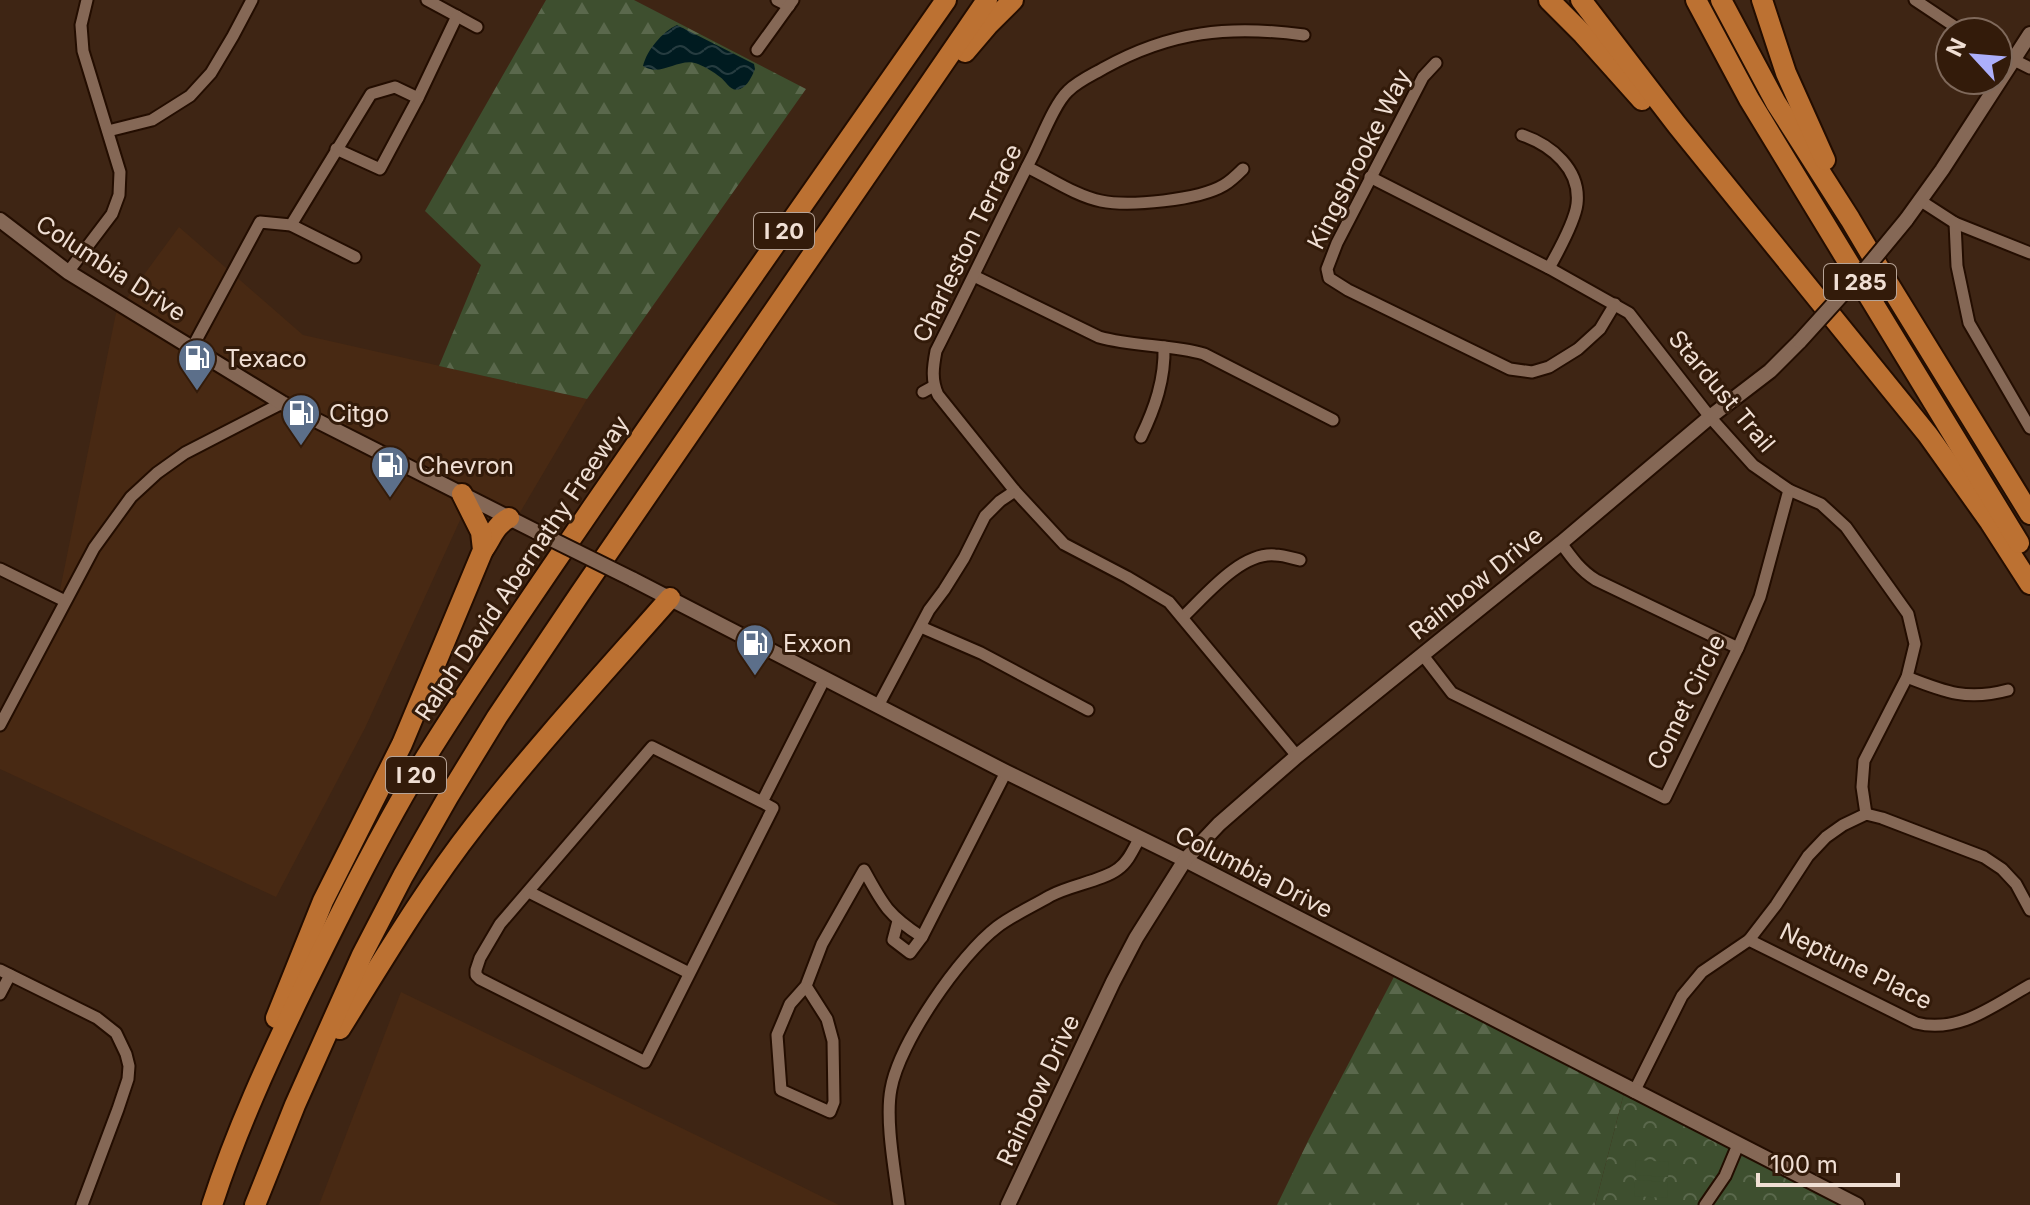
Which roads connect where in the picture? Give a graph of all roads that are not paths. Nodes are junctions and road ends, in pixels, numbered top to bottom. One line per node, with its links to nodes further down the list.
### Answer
1 (87, 0): 27 (street)
2 (252, 0): 27 (street)
3 (427, 0): 16 (street)
4 (777, 0): 15 (street)
5 (931, 0): 24 (highway)
6 (946, 0): 24 (highway, Ralph David Abernathy Freeway / I 20)
7 (987, 0): 39 (highway, I 20)
8 (1013, 0): 39 (highway)
9 (1549, 0): 44 (highway)
10 (1581, 0): 44 (highway)
11 (1696, 0): 61 (highway, I 285)
12 (1721, 0): 34 (highway, I 285)
13 (1762, 0): 34 (highway)
14 (1915, 0): 17 (street)
15 (791, 3): 21 (street)
16 (457, 16): 18 (street); 26 (street)
17 (1939, 16)
18 (477, 27)
19 (2030, 34): 22 (main road, Rainbow Drive)
20 (1304, 35): 30 (street, Charleston Terrace)
21 (757, 50)
22 (2014, 58)
23 (1436, 63): 32 (street, Kingsbrooke Way)
24 (888, 82): 95 (highway, Ralph David Abernathy Freeway / I 20)
25 (1990, 96): 33 (main road, Rainbow Drive)
26 (418, 98): 29 (street); 29 (street)
27 (108, 131): 42 (street)
28 (1522, 135): 41 (street)
29 (336, 149): 37 (street)
30 (1027, 167): 31 (street); 43 (street, Charleston Terrace)
31 (1243, 169)
32 (1370, 177): 41 (street, Stardust Trail); 45 (street, Kingsbrooke Way)
33 (1921, 201): 36 (street); 49 (main road, Rainbow Drive, bridge)
34 (1850, 219): 56 (highway, I 285)
35 (0, 220): 42 (main road, Columbia Drive)
36 (1955, 223): 38 (street); 51 (street)
37 (291, 225): 40 (street); 47 (street)
38 (2030, 253)
39 (811, 256): 93 (highway, I 20)
40 (355, 257)
41 (1549, 268): 45 (street, Stardust Trail)
42 (68, 272): 47 (main road, Columbia Drive)
43 (974, 276): 46 (street); 54 (street, Charleston Terrace)
44 (1798, 276): 63 (highway)
45 (1615, 304): 49 (street, Stardust Trail)
46 (1164, 347): 50 (street); 52 (street)
47 (192, 348): 48 (main road, Columbia Drive)
48 (282, 403): 55 (main road, Columbia Drive); 65 (street)
49 (1710, 417): 53 (street, Stardust Trail); 58 (main road, Rainbow Drive)
50 (1333, 420)
51 (2030, 428)
52 (1141, 437)
53 (1789, 490): 68 (street, Comet Circle); 70 (street, Stardust Trail)
54 (1015, 491): 66 (street, Charleston Terrace); 67 (street)
55 (462, 494): 57 (main road, Columbia Drive); 59 (highway)
56 (2030, 514)
57 (509, 518): 59 (highway); 64 (main road, Columbia Drive, bridge)
58 (1561, 543): 68 (street); 69 (main road, Rainbow Drive)
59 (483, 550): 95 (highway)
60 (1300, 560): 66 (street)
61 (2030, 561)
62 (0, 569): 65 (street)
63 (2030, 584)
64 (670, 598): 71 (main road, Columbia Drive); 93 (highway)
65 (65, 601): 75 (street)
66 (1183, 617): 76 (street, Charleston Terrace)
67 (921, 627): 73 (street); 74 (street)
68 (1738, 648): 69 (street, Comet Circle)
69 (1422, 654): 76 (main road, Rainbow Drive)
70 (1907, 677): 72 (street); 79 (street, Stardust Trail)
71 (825, 678): 73 (main road, Columbia Drive); 78 (street)
72 (2008, 690)
73 (878, 706): 77 (main road, Columbia Drive)
74 (1088, 710)
75 (0, 725)
76 (1297, 756): 81 (main road, Rainbow Drive)
77 (1006, 772): 80 (main road, Columbia Drive); 85 (street)
78 (762, 802): 82 (street); 88 (street)
79 (1866, 814): 83 (street); 86 (street)
80 (1139, 839): 81 (main road, Columbia Drive); 99 (street)
81 (1185, 860): 92 (main road, Columbia Drive); 100 (main road, Rainbow Drive)
82 (529, 892): 88 (street); 88 (street)
83 (2030, 910)
84 (898, 921): 85 (street); 85 (street); 90 (street)
85 (922, 937)
86 (1749, 940): 89 (street, Neptune Place); 92 (street)
87 (5, 972): 91 (street); 96 (street)
88 (689, 973)
89 (2030, 985)
90 (806, 986): 90 (street)
91 (0, 994)
92 (1634, 1092): 94 (main road, Columbia Drive)
93 (295, 1105): 98 (highway, I 20)
94 (1738, 1145): 101 (street); 102 (main road, Columbia Drive)
95 (225, 1163): 97 (highway, Ralph David Abernathy Freeway / I 20)
96 (82, 1205)
97 (212, 1205)
98 (255, 1205)
99 (899, 1205)
100 (1008, 1205)
101 (1705, 1205)
102 (1857, 1205)

